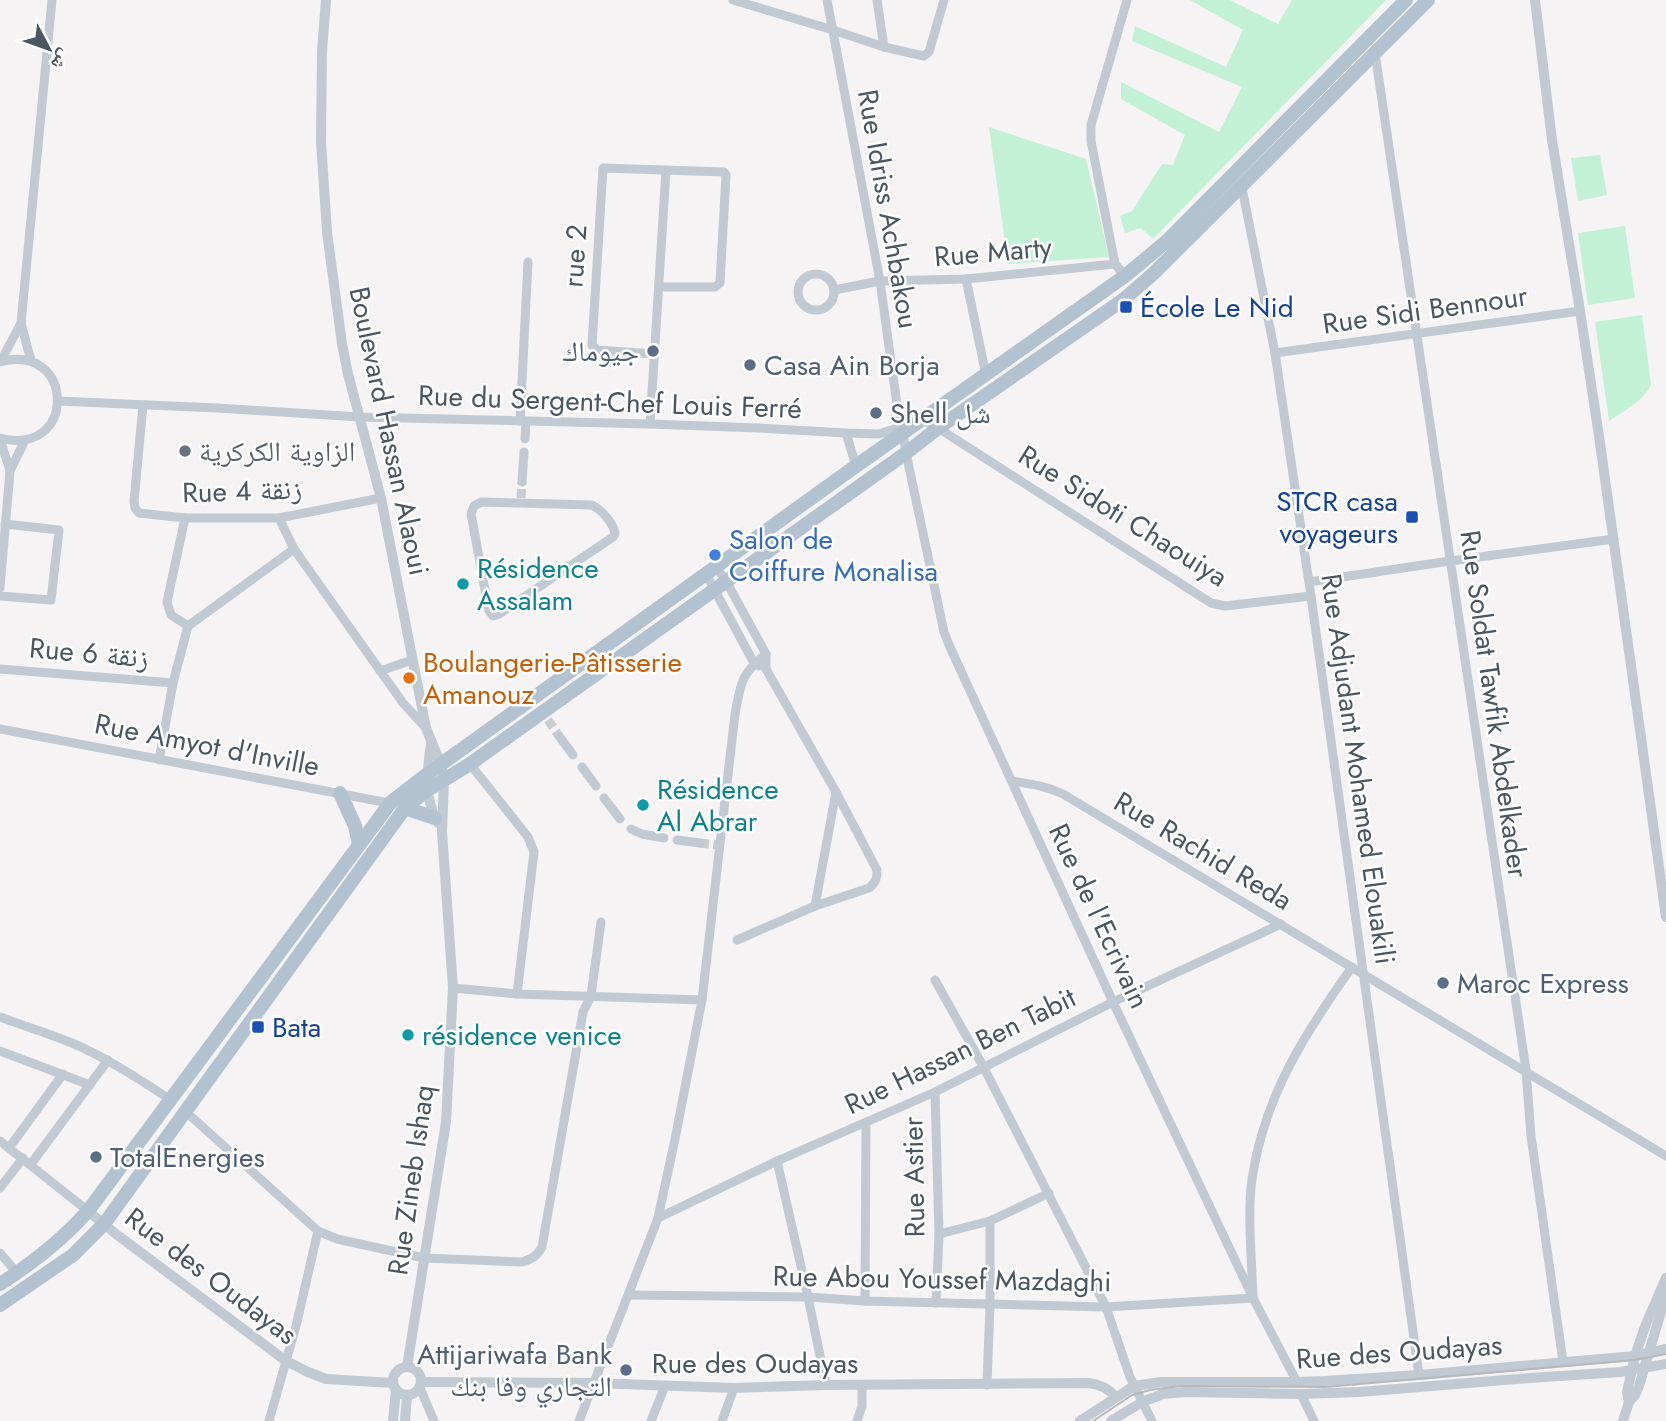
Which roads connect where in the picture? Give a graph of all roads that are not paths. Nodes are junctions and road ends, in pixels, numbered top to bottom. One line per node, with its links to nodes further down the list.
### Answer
1 (52, 0): 24 (street)
2 (326, 0): 33 (street, Boulevard Hassan Alaoui)
3 (733, 0): 11 (street)
4 (827, 0): 11 (street, Rue Idriss Achbakou)
5 (877, 0): 12 (street)
6 (944, 0): 12 (street)
7 (1126, 0): 17 (street)
8 (1406, 0): 15 (main road)
9 (1429, 0): 13 (main road)
10 (1535, 0): 23 (street)
11 (833, 30): 12 (street); 20 (street, Rue Idriss Achbakou)
12 (884, 47)
13 (1375, 53): 15 (main road); 25 (street, Rue Soldat Tawfik Abdelkader)
14 (666, 170): 21 (street); 21 (street); 27 (street, rue 2)
15 (1239, 178): 18 (main road); 26 (street, Rue Adjudant Mohamed Elouakili); 37 (main road)
16 (528, 262): 35 (street)
17 (1115, 264): 18 (street); 19 (street, Rue Marty)
18 (1125, 276): 30 (main road)
19 (966, 279): 20 (street, Rue Marty); 30 (street)
20 (880, 281): 22 (street, Rue Marty); 38 (street, Rue Idriss Achbakou)
21 (659, 287): 27 (street)
22 (834, 290): 22 (street)
23 (1580, 311): 25 (street, Rue Sidi Bennour); 53 (street)
24 (21, 323): 28 (street); 29 (street)
25 (1418, 334): 26 (street, Rue Sidi Bennour); 55 (street, Rue Soldat Tawfik Abdelkader)
26 (1275, 353): 57 (street, Rue Adjudant Mohamed Elouakili)
27 (654, 354): 36 (street)
28 (31, 360): 29 (street); 31 (street)
29 (0, 361)
30 (986, 375): 34 (main road)
31 (58, 401): 32 (street, Rue du Sergent-Chef Louis Ferré); 42 (street)
32 (143, 405): 33 (street, Rue du Sergent-Chef Louis Ferré); 50 (street, Rue 4 زنقة)
33 (360, 417): 35 (street, Rue du Sergent-Chef Louis Ferré); 48 (street, Boulevard Hassan Alaoui)
34 (923, 420): 37 (street, Rue Sidoti Chaouiya); 38 (main road)
35 (523, 421): 36 (street, Rue du Sergent-Chef Louis Ferré); 41 (street)
36 (650, 424): 39 (street, Rue du Sergent-Chef Louis Ferré)
37 (938, 428): 44 (main road); 61 (street, Rue Sidoti Chaouiya)
38 (902, 431): 39 (street, Rue du Sergent-Chef Louis Ferré); 44 (street, Rue Idriss Achbakou); 45 (main road)
39 (846, 433): 45 (street)
40 (0, 438): 42 (street); 46 (street)
41 (525, 439)
42 (25, 440): 46 (street)
43 (524, 452): 47 (street)
44 (906, 453): 58 (main road); 81 (street, Rue de l'Ecrivain)
45 (856, 466): 56 (main road)
46 (10, 471): 52 (street)
47 (522, 482)
48 (381, 498): 51 (street, Rue 4 زنقة); 64 (street, Boulevard Hassan Alaoui)
49 (521, 500): 49 (street)
50 (186, 518): 51 (street, Rue 4 زنقة); 62 (street)
51 (279, 518): 54 (street)
52 (5, 524): 59 (street); 60 (street)
53 (1614, 539): 55 (street); 97 (street)
54 (294, 549): 62 (street); 68 (street)
55 (1450, 561): 57 (street); 113 (street, Rue Soldat Tawfik Abdelkader)
56 (711, 570): 58 (street); 77 (main road)
57 (1309, 582): 61 (street, Rue Adjudant Mohamed Elouakili)
58 (720, 585): 63 (street); 65 (street); 76 (main road)
59 (0, 588)
60 (0, 596)
61 (1311, 596): 102 (street, Rue Adjudant Mohamed Elouakili)
62 (188, 625): 69 (street)
63 (766, 654): 65 (street); 67 (street)
64 (412, 660): 68 (street); 70 (street, Boulevard Hassan Alaoui)
65 (754, 663): 67 (street); 107 (street)
66 (0, 669): 69 (street, Rue 6 زنقة)
67 (766, 669): 84 (street)
68 (380, 671): 70 (street)
69 (173, 683): 75 (street)
70 (426, 728): 73 (street, Boulevard Hassan Alaoui)
71 (0, 729): 75 (street, Rue Amyot d'Inville)
72 (559, 736): 74 (street)
73 (431, 742): 77 (street, Boulevard Hassan Alaoui); 79 (street, Boulevard Hassan Alaoui)
74 (573, 755)
75 (159, 760): 85 (street, Rue Amyot d'Inville)
76 (470, 764): 80 (main road); 105 (street)
77 (441, 765): 79 (main road); 80 (street, Boulevard Hassan Alaoui)
78 (582, 767): 82 (street)
79 (426, 775): 83 (street, Rue Zineb Ishaq); 87 (main road)
80 (444, 780): 83 (main road); 90 (street, Rue Zineb Ishaq)
81 (1012, 781): 99 (street, Rue Rachid Reda); 108 (street, Rue de l'Ecrivain)
82 (596, 786)
83 (426, 791): 88 (main road); 90 (street, Rue Zineb Ishaq)
84 (836, 792): 96 (street); 96 (street)
85 (340, 793): 87 (street, Rue Amyot d'Inville); 95 (main road)
86 (604, 798): 89 (street)
87 (391, 802): 88 (street, Rue Amyot d'Inville); 95 (main road)
88 (405, 808): 90 (main road); 118 (main road)
89 (620, 819)
90 (439, 825): 104 (street, Rue Zineb Ishaq)
91 (631, 829): 92 (street)
92 (664, 838)
93 (677, 840): 94 (street)
94 (700, 843)
95 (359, 844): 117 (main road)
96 (815, 906): 100 (street)
97 (1666, 917)
98 (601, 922): 106 (street)
99 (1281, 924): 101 (street, Rue Rachid Reda); 108 (street, Rue Hassan Ben Tabit)
100 (737, 940)
101 (1352, 967): 102 (street, Rue Rachid Reda); 140 (street)
102 (1364, 974): 113 (street, Rue Rachid Reda); 155 (street, Rue Adjudant Mohamed Elouakili)
103 (934, 980): 112 (street)
104 (453, 988): 105 (street); 134 (street, Rue Zineb Ishaq)
105 (517, 994): 106 (street)
106 (591, 996): 107 (street); 134 (street)
107 (702, 1000): 128 (street)
108 (1113, 1002): 112 (street, Rue Hassan Ben Tabit); 140 (street, Rue de l'Ecrivain)
109 (0, 1017): 111 (street)
110 (0, 1051): 114 (street)
111 (107, 1060): 115 (street); 117 (street)
112 (984, 1068): 116 (street, Rue Hassan Ben Tabit); 126 (street)
113 (1526, 1070): 122 (street, Rue Rachid Reda); 150 (street, Rue Soldat Tawfik Abdelkader)
114 (63, 1074): 115 (street); 121 (street)
115 (90, 1085): 123 (street)
116 (935, 1093): 119 (street, Rue Hassan Ben Tabit); 132 (street, Rue Astier)
117 (171, 1100): 127 (main road)
118 (186, 1111): 130 (main road); 131 (street)
119 (866, 1123): 124 (street, Rue Hassan Ben Tabit); 141 (street)
120 (0, 1141): 121 (street)
121 (9, 1148): 123 (street)
122 (1666, 1156)
123 (27, 1161): 125 (street); 127 (street)
124 (777, 1161): 128 (street, Rue Hassan Ben Tabit); 139 (street)
125 (0, 1188)
126 (1049, 1193): 129 (street); 145 (street)
127 (88, 1211): 130 (street, Rue des Oudayas); 135 (main road)
128 (658, 1218): 138 (street)
129 (990, 1221): 132 (street); 143 (street)
130 (104, 1224): 144 (main road); 149 (street, Rue des Oudayas)
131 (318, 1231): 134 (street); 149 (street)
132 (939, 1234): 142 (street, Rue Astier)
133 (0, 1253): 135 (street)
134 (424, 1258): 152 (street, Rue Zineb Ishaq)
135 (17, 1273): 136 (main road)
136 (0, 1284)
137 (1664, 1284): 147 (street); 148 (street)
138 (629, 1295): 139 (street, Rue Abou Youssef Mazdaghi); 157 (street)
139 (808, 1297): 141 (street, Rue Abou Youssef Mazdaghi); 159 (street)
140 (1253, 1298): 145 (street, Rue Abou Youssef Mazdaghi); 156 (street, Rue de l'Ecrivain)
141 (865, 1301): 142 (street, Rue Abou Youssef Mazdaghi)
142 (936, 1303): 143 (street, Rue Abou Youssef Mazdaghi)
143 (990, 1304): 145 (street, Rue Abou Youssef Mazdaghi); 160 (street)
144 (0, 1305)
145 (1106, 1307): 161 (street)
146 (1666, 1349): 147 (street, Rue des Oudayas)
147 (1648, 1353): 148 (street, Rue des Oudayas); 153 (street)
148 (1635, 1356): 150 (street, Rue des Oudayas); 154 (street)
149 (286, 1361): 164 (street, Rue des Oudayas); 171 (street)
150 (1563, 1362): 155 (street, Rue des Oudayas)
151 (1666, 1364): 153 (street, Rue des Oudayas)
152 (407, 1367): 158 (street); 164 (street)
153 (1644, 1369): 154 (street, Rue des Oudayas); 170 (street)
154 (1632, 1371): 166 (street, Rue des Oudayas); 170 (street)
155 (1419, 1375): 156 (street, Rue des Oudayas)
156 (1297, 1382): 161 (street, Rue des Oudayas)
157 (594, 1384): 158 (street, Rue des Oudayas); 162 (street, Rue des Oudayas); 175 (street)
158 (421, 1385): 167 (street); 174 (street)
159 (826, 1385): 163 (street, Rue des Oudayas); 165 (street, Rue des Oudayas)
160 (987, 1385): 163 (street, Rue des Oudayas); 168 (street, Rue des Oudayas)
161 (1134, 1385): 168 (street); 169 (street)
162 (664, 1386): 165 (street, Rue des Oudayas); 176 (street)
163 (862, 1386): 178 (street)
164 (394, 1387): 167 (street); 172 (street)
165 (734, 1388): 177 (street)
166 (1301, 1394): 169 (street, Rue des Oudayas); 182 (street)
167 (407, 1396): 173 (street)
168 (1111, 1401): 179 (street)
169 (1142, 1402): 180 (street, Rue des Oudayas); 181 (street)
170 (1629, 1402): 183 (street)
171 (269, 1421)
172 (393, 1421)
173 (405, 1421)
174 (434, 1421)
175 (579, 1421)
176 (651, 1421)
177 (722, 1421)
178 (857, 1421)
179 (1080, 1421)
180 (1111, 1421)
181 (1152, 1421)
182 (1314, 1421)
183 (1623, 1421)

